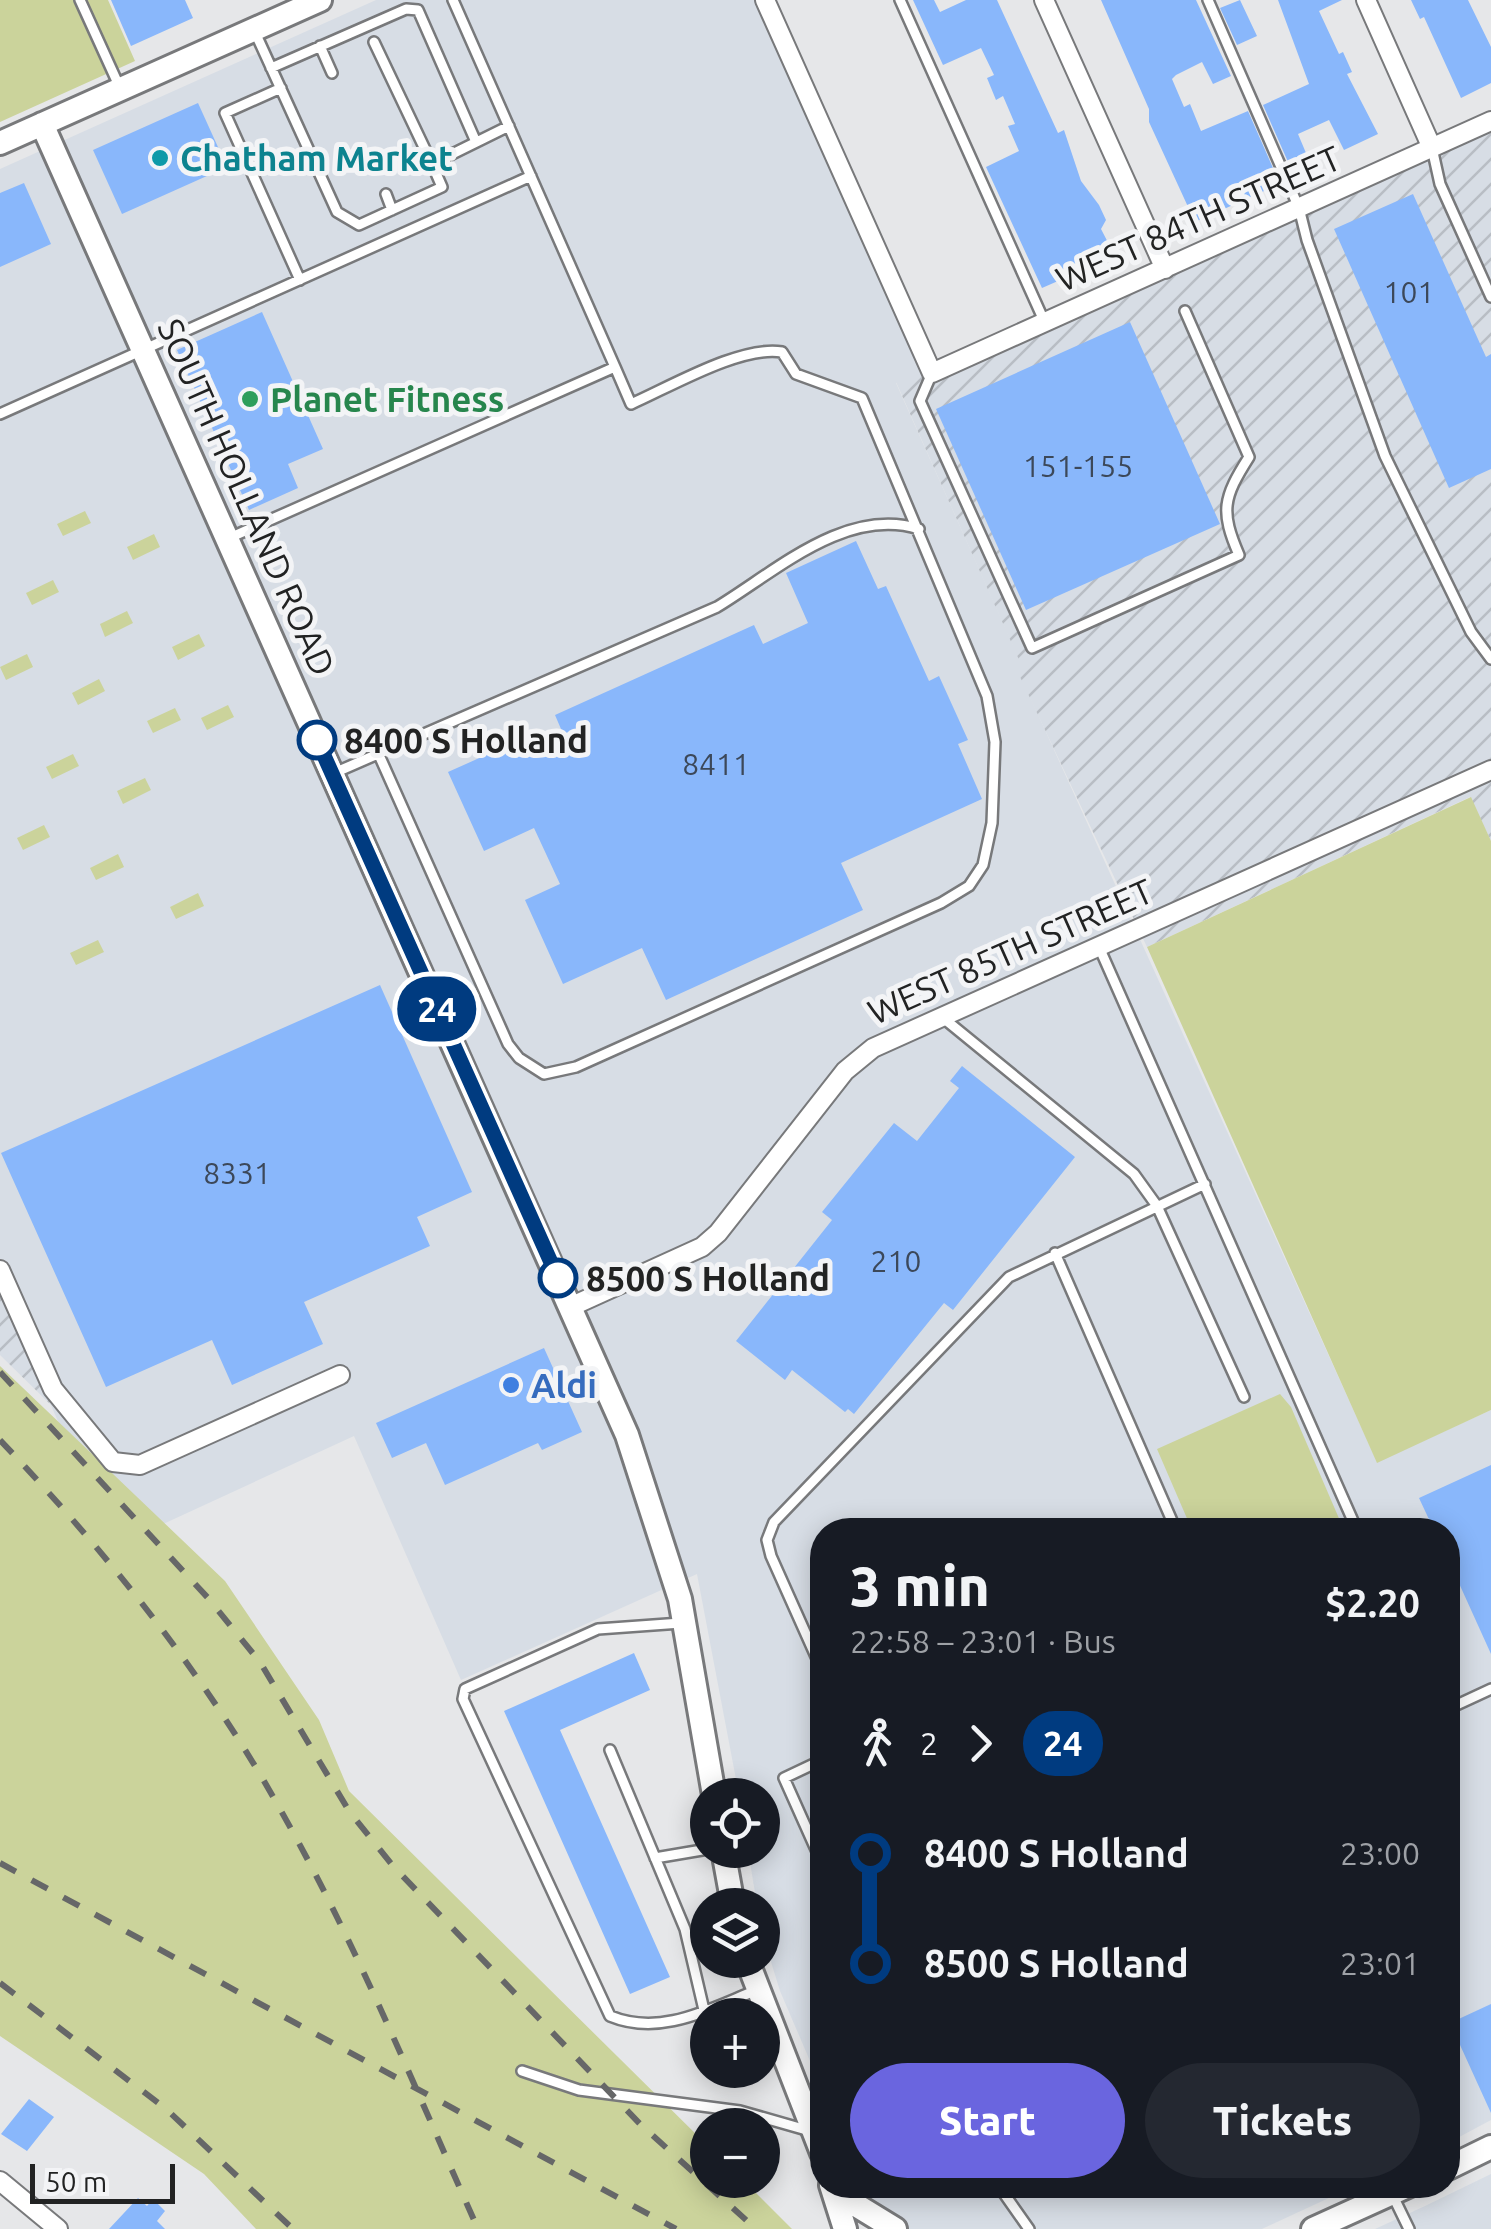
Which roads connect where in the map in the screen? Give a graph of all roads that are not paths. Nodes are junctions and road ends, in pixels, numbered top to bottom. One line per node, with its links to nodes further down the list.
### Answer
1 (80, 0): 15 (lane)
2 (320, 0): 9 (main road)
3 (453, 0): 18 (lane)
4 (766, 0): 34 (street)
5 (900, 0): 31 (lane)
6 (1044, 0): 27 (street)
7 (1208, 0): 25 (lane)
8 (1366, 0): 21 (street)
9 (254, 30): 12 (lane); 15 (main road)
10 (374, 42): 22 (lane)
11 (320, 46): 12 (lane); 13 (lane); 19 (lane)
12 (271, 68): 14 (lane)
13 (332, 73)
14 (280, 88): 26 (lane); 28 (lane)
15 (121, 89): 17 (main road)
16 (1491, 121): 21 (street, WEST 84TH STREET)
17 (42, 124): 20 (main road); 32 (main road, SOUTH HOLLAND ROAD)
18 (508, 126): 19 (lane); 23 (lane)
19 (476, 142): 22 (lane)
20 (0, 144)
21 (1432, 148): 25 (street, WEST 84TH STREET); 29 (lane)
22 (432, 164): 26 (lane)
23 (530, 176): 28 (lane); 33 (lane)
24 (386, 194): 26 (lane)
25 (1300, 208): 27 (street, WEST 84TH STREET); 38 (lane)
26 (392, 210)
27 (1165, 268): 31 (street, WEST 84TH STREET)
28 (300, 280): 32 (lane)
29 (1491, 298)
30 (1184, 312): 34 (lane)
31 (1045, 323): 34 (street, WEST 84TH STREET)
32 (143, 350): 35 (lane); 37 (main road, SOUTH HOLLAND ROAD)
33 (615, 367): 36 (lane); 37 (lane)
34 (932, 373)
35 (0, 414)
36 (918, 529): 39 (lane); 39 (lane)
37 (228, 539): 40 (main road, SOUTH HOLLAND ROAD)
38 (1491, 659)
39 (378, 755): 40 (lane)
40 (332, 774): 48 (main road, SOUTH HOLLAND ROAD)
41 (1489, 775): 42 (street, WEST 85TH STREET)
42 (1099, 946): 43 (street, WEST 85TH STREET); 44 (lane)
43 (942, 1017): 45 (lane); 48 (street, WEST 85TH STREET)
44 (1206, 1184): 45 (lane); 52 (lane)
45 (1157, 1206): 46 (lane); 50 (lane)
46 (1056, 1253): 51 (lane); 54 (lane)
47 (0, 1270): 49 (street)
48 (570, 1307): 53 (main road, SOUTH HOLLAND ROAD)
49 (340, 1375)
50 (1244, 1397)
51 (1171, 1518)
52 (1352, 1518)
53 (684, 1623): 59 (main road, SOUTH HOLLAND ROAD); 67 (lane)
54 (810, 1643)
55 (1491, 1689): 56 (lane)
56 (1460, 1703)
57 (610, 1750): 62 (lane)
58 (810, 1766): 60 (lane)
59 (711, 1778)
60 (810, 1836)
61 (690, 1852): 62 (lane)
62 (655, 1858): 65 (lane)
63 (755, 1978): 64 (main road)
64 (759, 1990): 66 (lane); 69 (main road)
65 (701, 1998)
66 (737, 1998)
67 (690, 2015)
68 (522, 2071): 70 (lane)
69 (810, 2118)
70 (810, 2139)
71 (1491, 2147): 72 (main road)
72 (1460, 2162)
73 (0, 2181): 80 (street)
74 (831, 2198): 82 (main road)
75 (835, 2198): 83 (main road)
76 (847, 2198): 84 (main road)
77 (1007, 2198): 85 (lane)
78 (1381, 2198): 86 (main road)
79 (1403, 2198): 87 (lane)
80 (52, 2224): 81 (street)
81 (26, 2229)
82 (828, 2229)
83 (845, 2229)
84 (895, 2229)
85 (1028, 2229)
86 (1313, 2229)
87 (1409, 2229)

